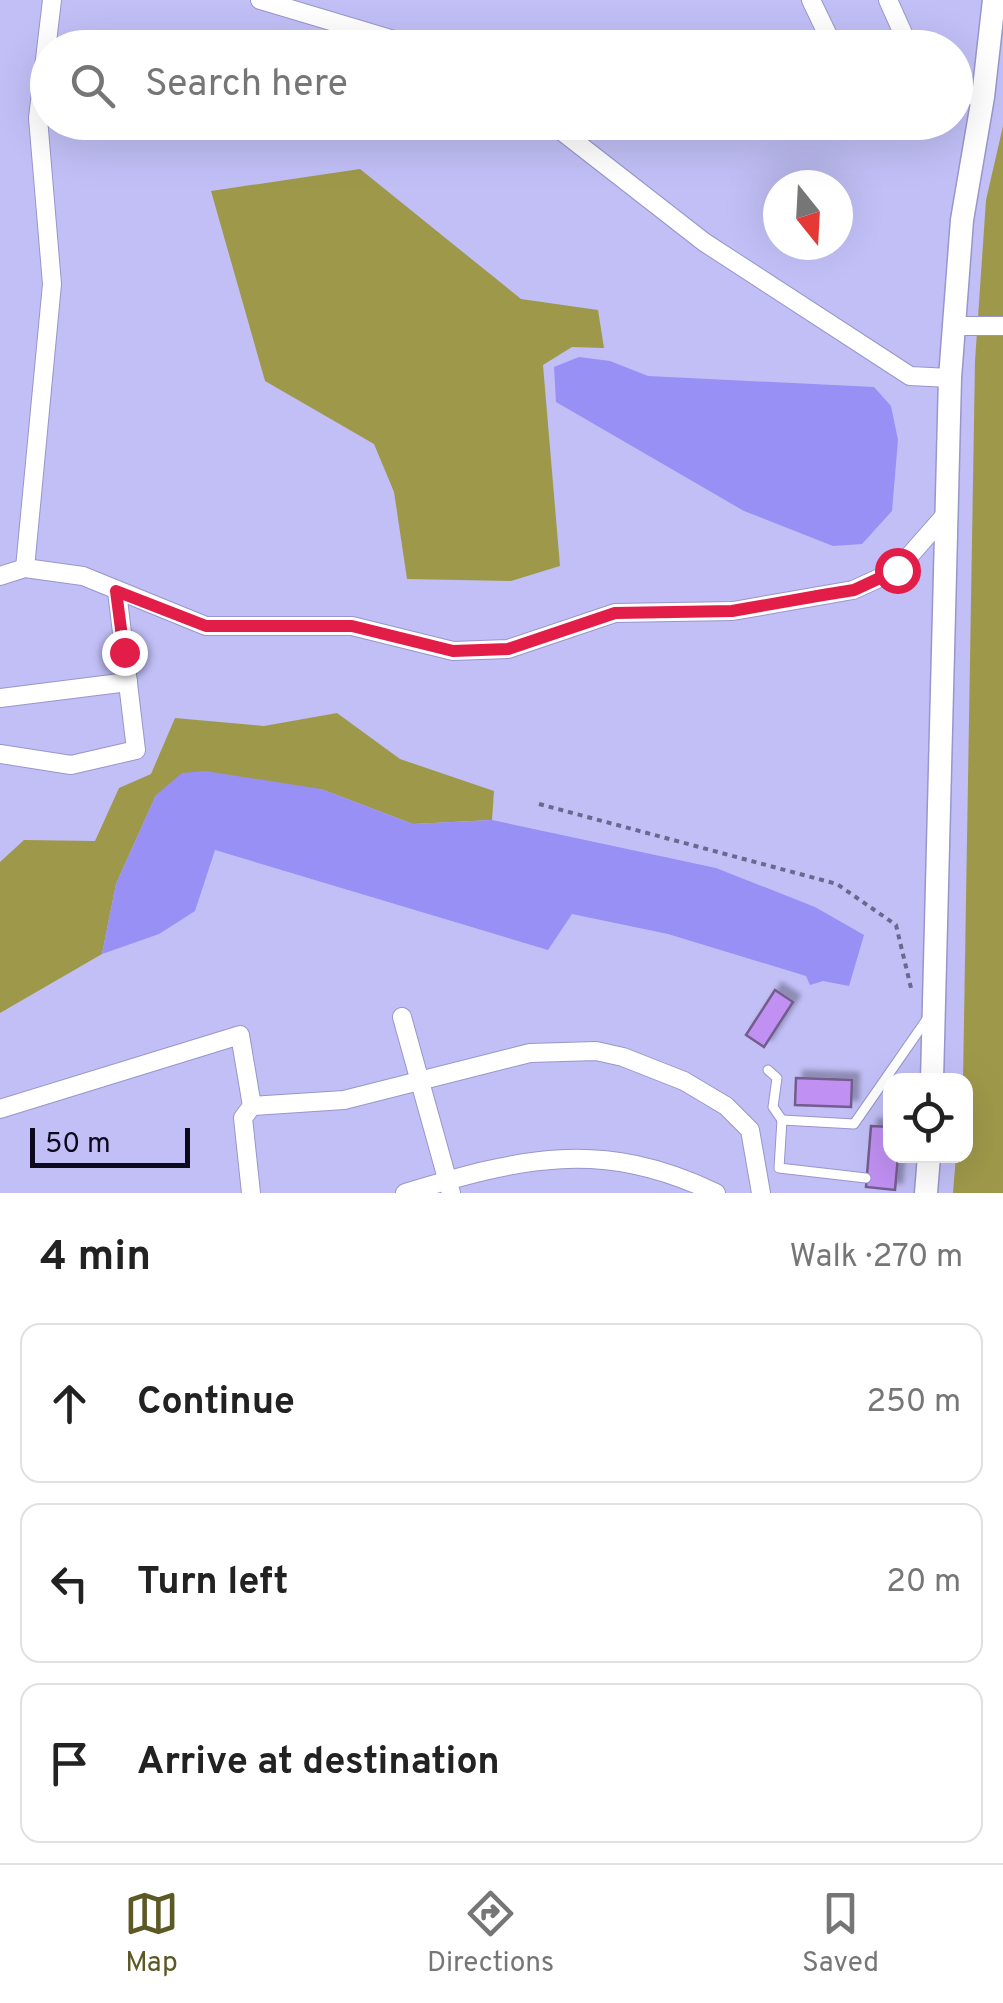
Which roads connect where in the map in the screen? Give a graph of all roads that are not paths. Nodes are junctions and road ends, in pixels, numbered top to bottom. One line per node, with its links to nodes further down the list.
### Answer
1 (52, 0): 6 (street)
2 (260, 0): 7 (street)
3 (811, 0): 8 (street)
4 (888, 0): 9 (street)
5 (994, 0): 11 (street)
6 (48, 30)
7 (361, 30)
8 (825, 30)
9 (902, 30)
10 (973, 95): 11 (street)
11 (984, 97): 14 (street)
12 (40, 140): 18 (street)
13 (573, 140): 16 (street)
14 (956, 326): 15 (street); 16 (street)
15 (1003, 326)
16 (950, 378): 17 (street)
17 (947, 514): 20 (street); 25 (street)
18 (25, 568): 19 (street); 20 (street)
19 (0, 576)
20 (116, 591): 21 (street)
21 (128, 682): 22 (street); 23 (street)
22 (0, 698)
23 (0, 754)
24 (402, 1017): 28 (street)
25 (928, 1017): 27 (street); 31 (lane)
26 (768, 1070): 31 (lane)
27 (932, 1073)
28 (418, 1079): 29 (street); 34 (street); 38 (street)
29 (252, 1106): 30 (street); 35 (street)
30 (0, 1109)
31 (782, 1120): 33 (lane)
32 (928, 1163): 39 (street)
33 (866, 1178)
34 (449, 1186): 36 (street); 37 (street)
35 (251, 1193)
36 (405, 1193)
37 (716, 1193)
38 (762, 1193)
39 (926, 1193)

